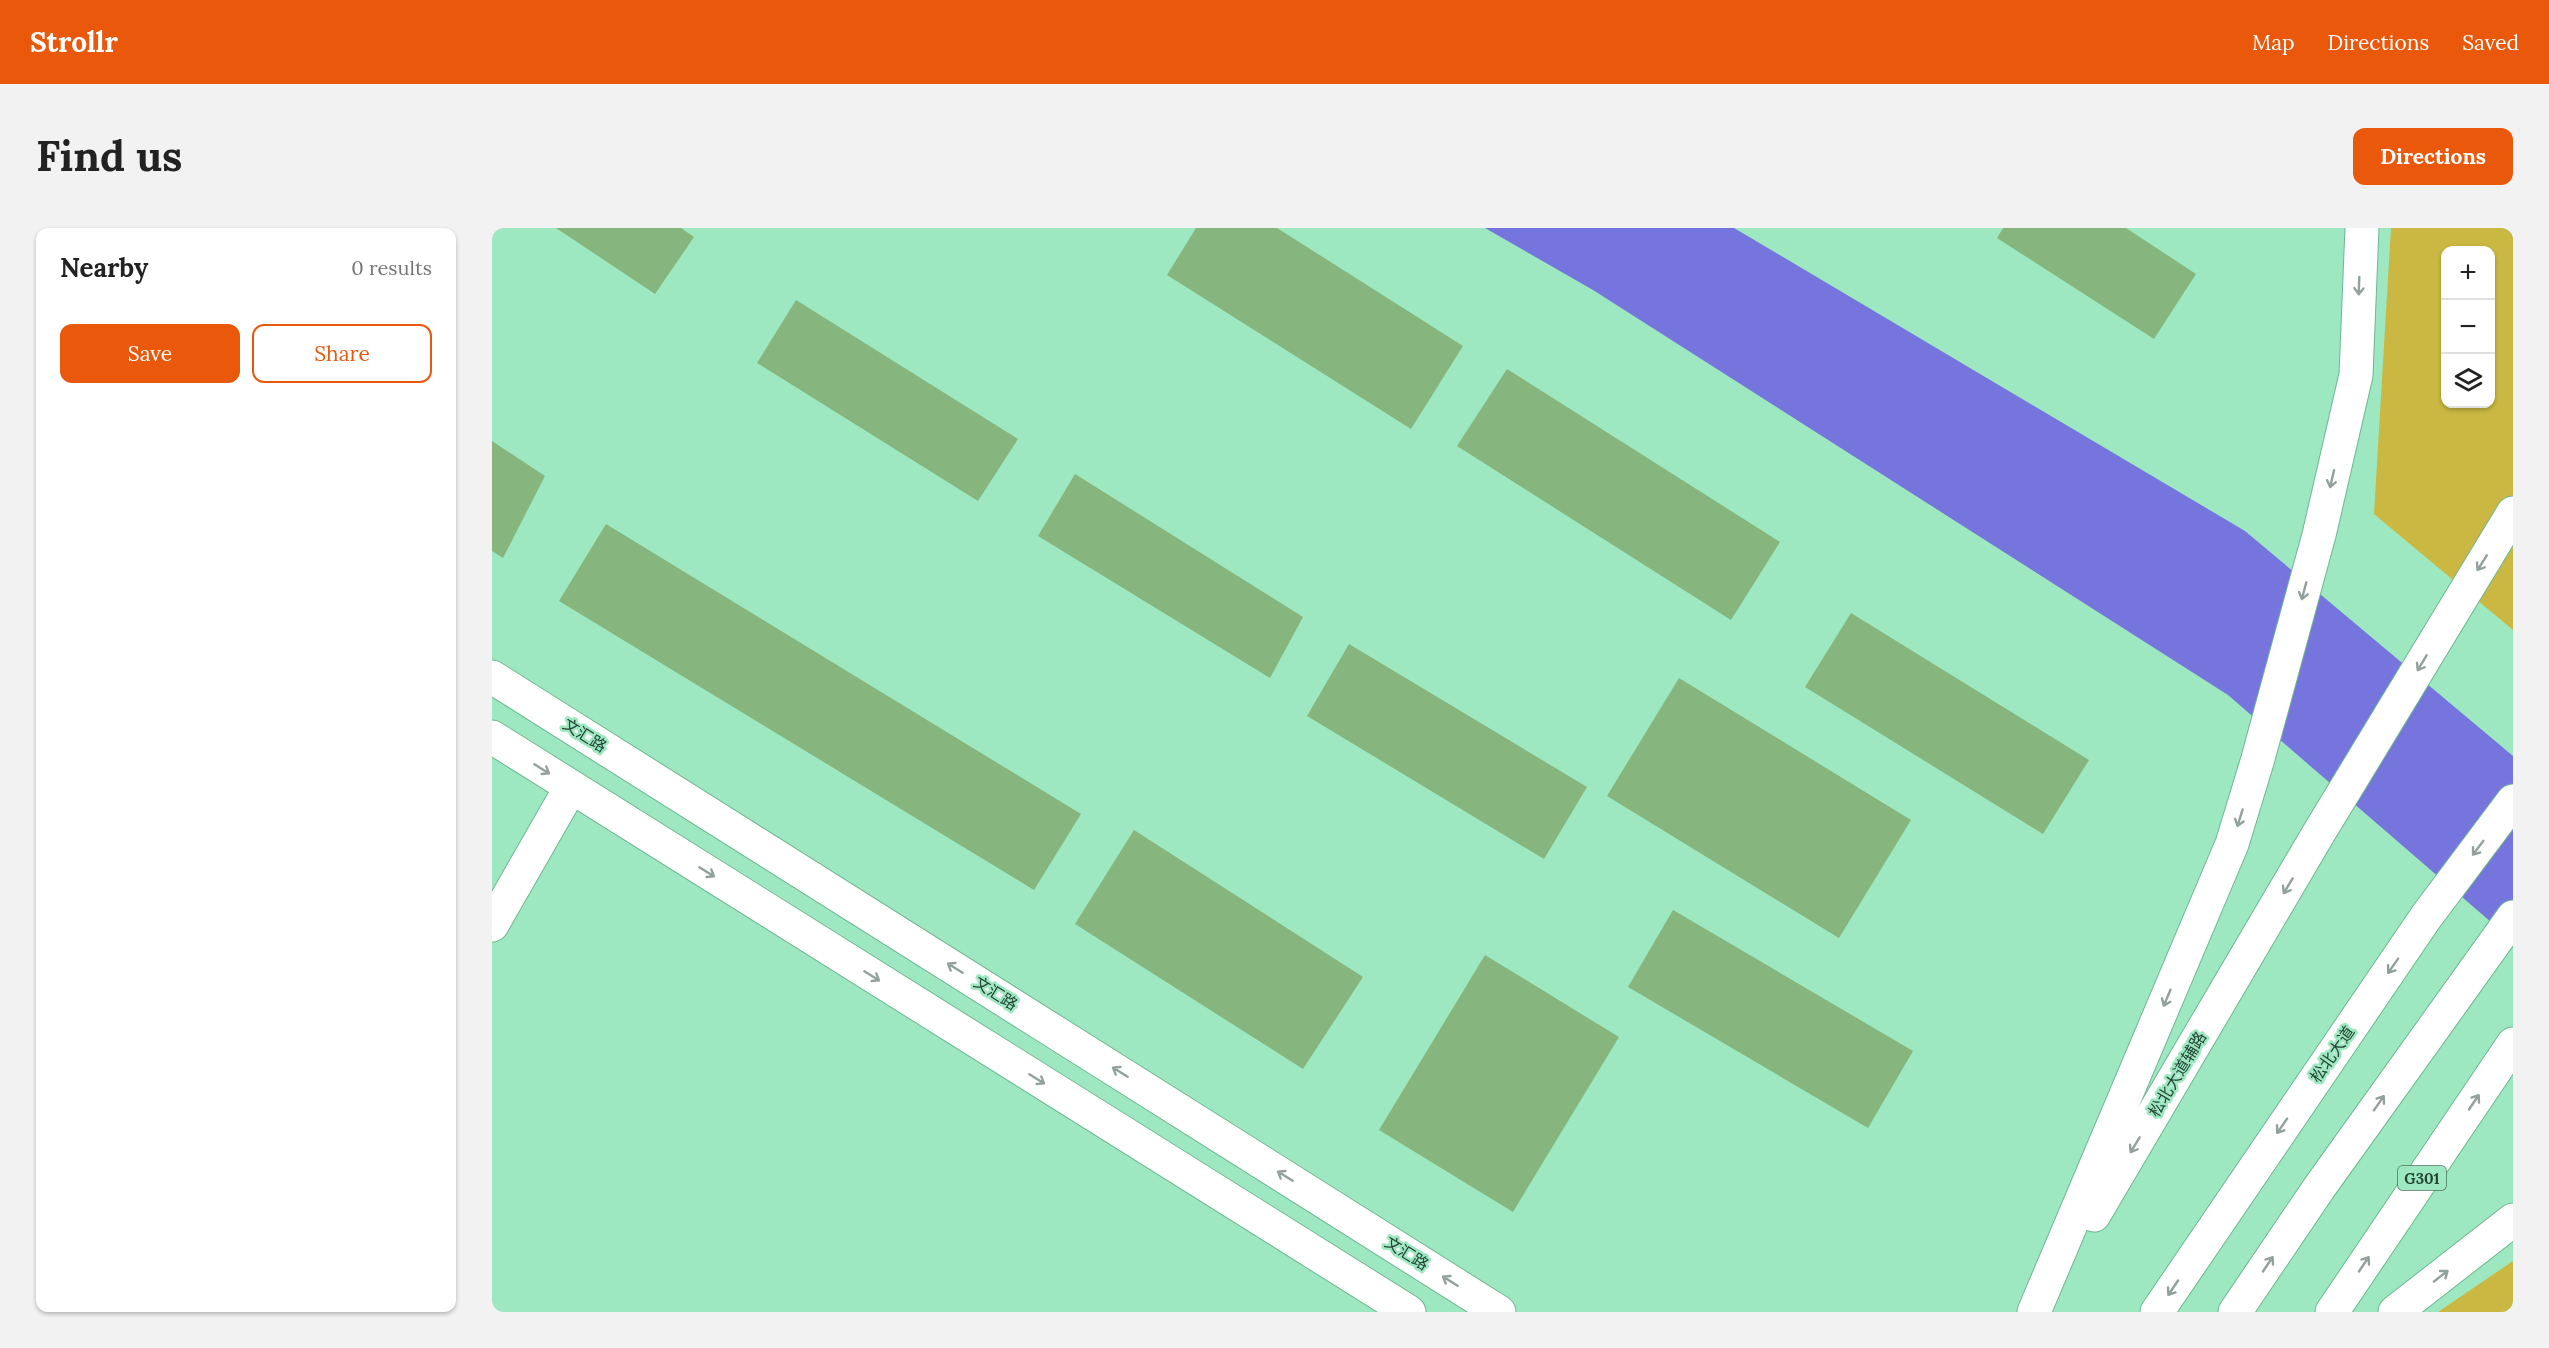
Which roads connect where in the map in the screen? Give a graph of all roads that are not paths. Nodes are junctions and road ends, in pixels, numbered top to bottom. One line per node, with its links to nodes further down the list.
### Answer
1 (2362, 228): 13 (main road, one-way to 13)
2 (2513, 513): 13 (main road, 松北大道辅路, one-way to 13)
3 (492, 677): 12 (main road, 文汇路, one-way to 3)
4 (492, 738): 5 (main road, one-way to 5)
5 (571, 787): 8 (main road); 11 (main road, one-way to 11)
6 (2513, 801): 14 (main road, 松北大道, one-way to 14)
7 (2513, 917): 15 (main road, one-way to 7)
8 (492, 925)
9 (2513, 1044): 16 (main road, G301, one-way to 9)
10 (2513, 1220): 17 (main road, one-way to 10)
11 (1409, 1312)
12 (1499, 1312)
13 (2035, 1312)
14 (2157, 1312)
15 (2235, 1312)
16 (2331, 1312)
17 (2395, 1312)

